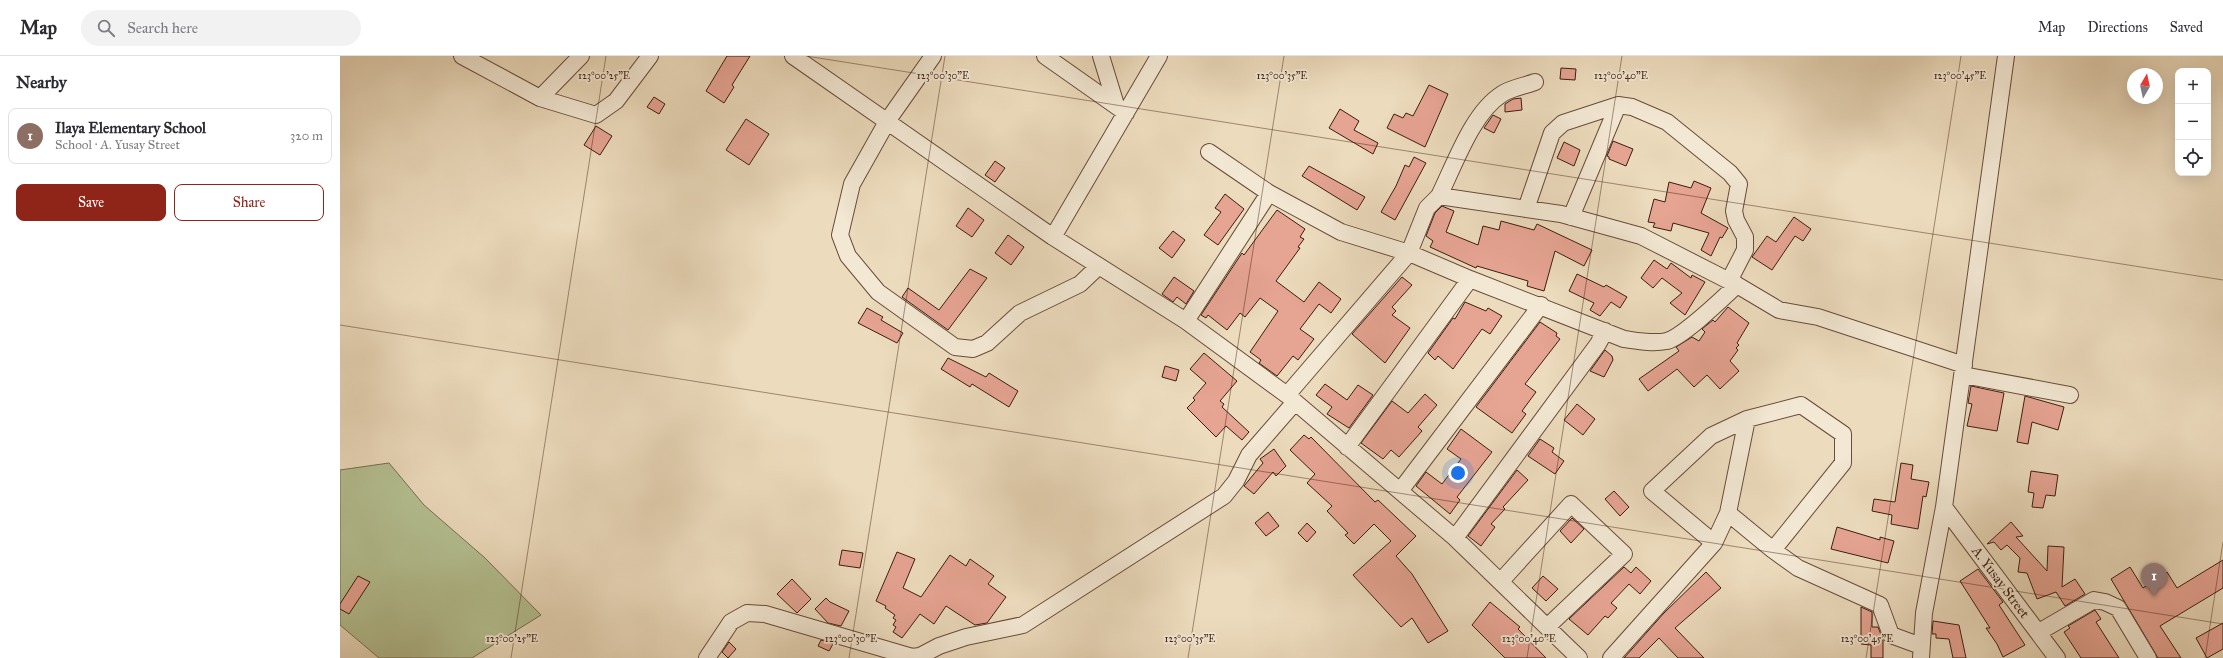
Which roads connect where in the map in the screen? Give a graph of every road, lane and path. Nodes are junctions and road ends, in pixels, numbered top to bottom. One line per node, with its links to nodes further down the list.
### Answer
1 (462, 56): 11 (street)
2 (581, 56): 11 (street)
3 (650, 56): 11 (street)
4 (794, 56): 14 (street)
5 (933, 56): 14 (street)
6 (1045, 56): 13 (street)
7 (1101, 56): 13 (street)
8 (1159, 56): 13 (street)
9 (2006, 56): 28 (street)
10 (1534, 82): 17 (street)
11 (540, 98)
12 (1618, 105): 18 (street); 19 (street); 24 (street)
13 (1121, 109): 20 (street)
14 (888, 120): 20 (street); 22 (street)
15 (1209, 152): 16 (street)
16 (1269, 193): 21 (street); 26 (street)
17 (1439, 196): 18 (street); 21 (street)
18 (1526, 209): 19 (street)
19 (1572, 217): 24 (street)
20 (1053, 237): 22 (street)
21 (1409, 253): 23 (street); 30 (street)
22 (1099, 266): 26 (street)
23 (1470, 279): 25 (street); 32 (street)
24 (1733, 283): 27 (street); 28 (street)
25 (1541, 305): 27 (street); 33 (street)
26 (1186, 321): 30 (street)
27 (1605, 331): 36 (street)
28 (1964, 370): 29 (street); 34 (street)
29 (2070, 395)
30 (1291, 399): 32 (street); 43 (street)
31 (1747, 419): 35 (street); 37 (street); 38 (street)
32 (1347, 447): 33 (street)
33 (1400, 491): 36 (street)
34 (1944, 507): 41 (street, A. Yusay Street); 42 (street)
35 (1728, 513): 37 (street); 38 (street)
36 (1455, 538): 39 (street)
37 (1714, 543): 45 (street)
38 (1773, 550): 42 (street)
39 (1501, 581): 40 (street); 40 (street)
40 (1547, 627): 44 (street)
41 (2039, 632): 46 (street, A. Yusay Street); 47 (street)
42 (1921, 652)
43 (707, 658)
44 (1579, 658)
45 (1611, 658)
46 (2057, 658)
47 (2148, 658)

